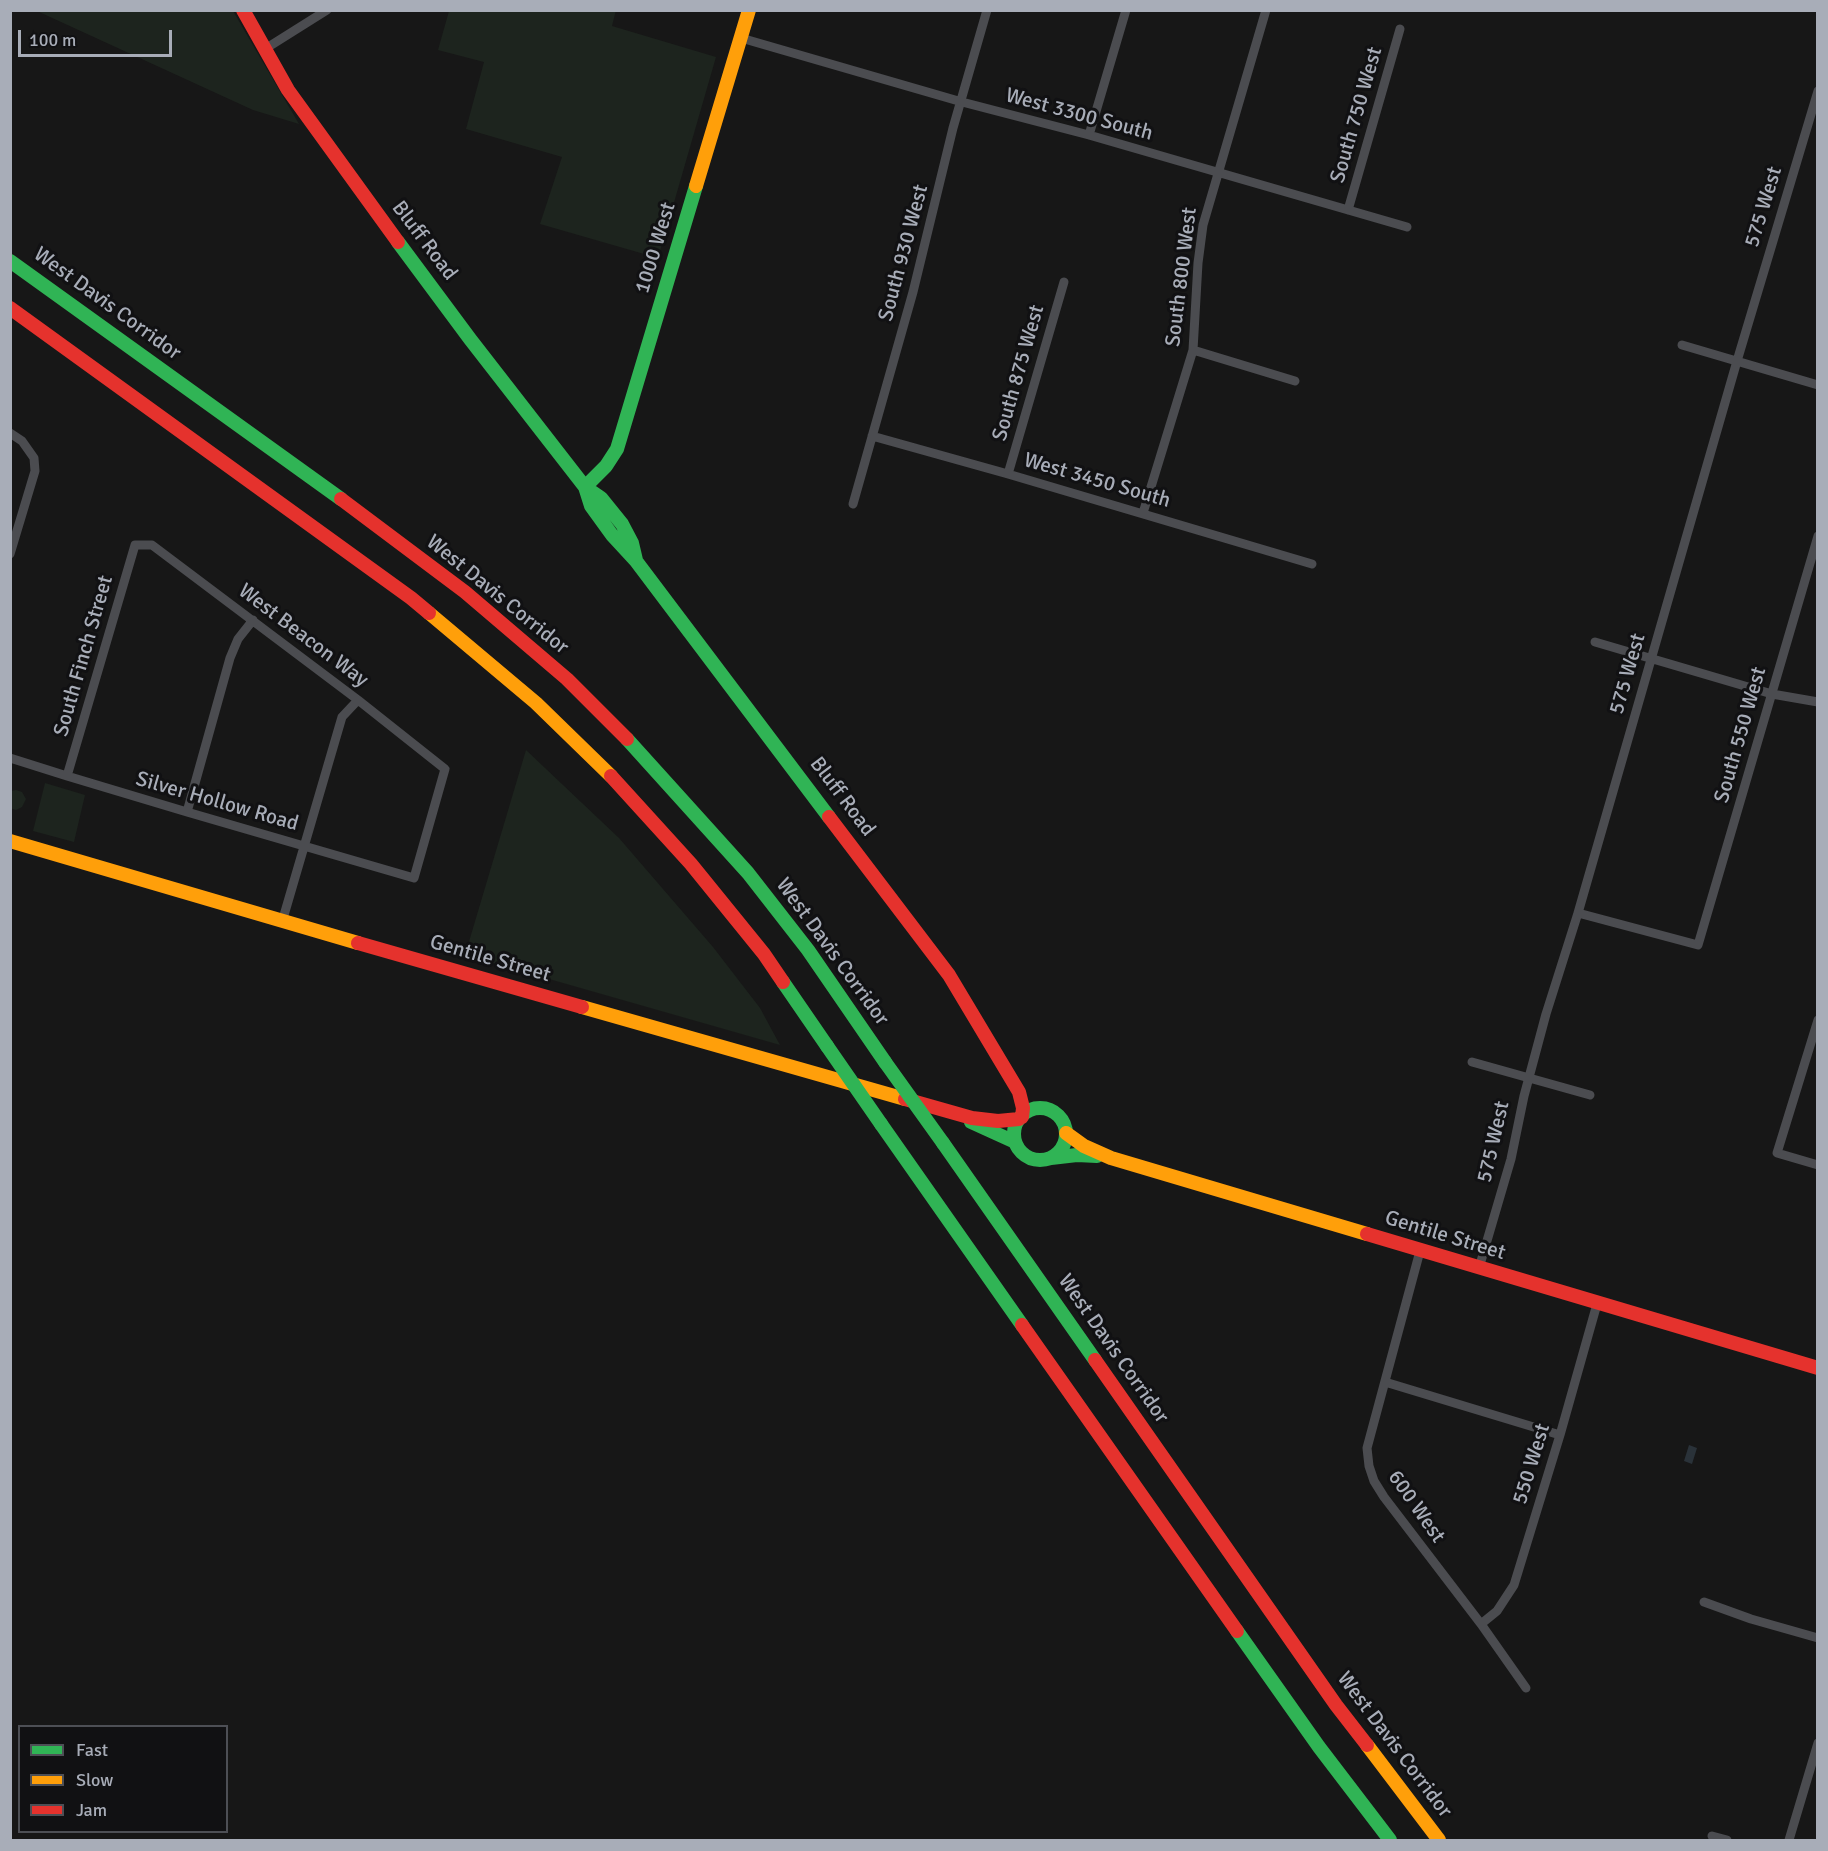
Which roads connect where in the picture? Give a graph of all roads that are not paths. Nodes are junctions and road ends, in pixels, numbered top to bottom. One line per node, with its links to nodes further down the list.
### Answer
1 (243, 10): 9 (main road, Bluff Road)
2 (327, 10): 9 (street)
3 (749, 10): 8 (main road, 1000 West)
4 (987, 10): 11 (street, South 930 West)
5 (1126, 10): 12 (street)
6 (1266, 10): 13 (street, South 800 West)
7 (1400, 29): 14 (street, South 750 West)
8 (741, 38): 11 (street, West 3300 South); 27 (main road, 1000 West)
9 (266, 49): 27 (main road, Bluff Road)
10 (1818, 91): 21 (street, 575 West)
11 (962, 102): 12 (street, West 3300 South); 25 (street, South 930 West)
12 (1089, 135): 13 (street, West 3300 South)
13 (1217, 173): 14 (street, West 3300 South); 20 (street, South 800 West)
14 (1348, 210): 15 (street, West 3300 South)
15 (1407, 227)
16 (10, 261): 74 (main road, West Davis Corridor, bridge)
17 (1064, 282): 26 (street, South 875 West)
18 (10, 308): 73 (main road, bridge)
19 (1682, 345): 21 (street)
20 (1193, 350): 22 (street); 29 (street, South 800 West)
21 (1737, 361): 23 (street); 36 (street, 575 West)
22 (1295, 381)
23 (1818, 385)
24 (10, 433): 32 (street)
25 (872, 436): 26 (street, West 3450 South); 28 (street, South 930 West)
26 (1008, 474): 29 (street, West 3450 South)
27 (585, 487): 50 (main road, Bluff Road)
28 (853, 504)
29 (1143, 513): 33 (street, West 3450 South)
30 (1818, 536): 37 (street, South 550 West)
31 (135, 545): 34 (street, West Beacon Way); 41 (street, South Finch Street)
32 (10, 554)
33 (1312, 564)
34 (253, 620): 38 (street, West Beacon Way); 42 (street)
35 (1595, 642): 36 (street)
36 (1650, 659): 37 (street); 46 (street, 575 West)
37 (1772, 694): 39 (street); 46 (street, South 550 West)
38 (358, 700): 44 (street); 45 (street, West Beacon Way)
39 (1818, 702)
40 (10, 758): 41 (street, Silver Hollow Road)
41 (67, 776): 42 (street, Silver Hollow Road)
42 (187, 812): 44 (street, Silver Hollow Road)
43 (10, 841): 47 (main road, Gentile Street)
44 (304, 846): 45 (street, Silver Hollow Road); 47 (street)
45 (414, 878)
46 (1578, 913): 51 (street, 575 West)
47 (282, 922): 54 (main road, Gentile Street)
48 (1818, 1020): 60 (street)
49 (1472, 1062): 51 (street)
50 (1004, 1065): 53 (main road, Bluff Road); 55 (main road, Bluff Road)
51 (1528, 1078): 52 (street); 62 (street, 575 West)
52 (1590, 1095)
53 (1047, 1110): 55 (main road); 56 (main road)
54 (959, 1114): 55 (main road, Gentile Street); 57 (main road, Gentile Street)
55 (1020, 1118): 57 (main road)
56 (1066, 1132): 58 (main road); 59 (main road, Gentile Street)
57 (1015, 1142): 58 (main road)
58 (1051, 1158): 59 (main road)
59 (1111, 1158): 61 (main road, Gentile Street)
60 (1818, 1165)
61 (1420, 1251): 62 (main road, Gentile Street); 65 (street, 600 West)
62 (1479, 1269): 63 (main road, Gentile Street)
63 (1597, 1304): 64 (main road, Gentile Street); 66 (street, 550 West)
64 (1818, 1368)
65 (1385, 1382): 66 (street); 68 (street, 600 West)
66 (1560, 1435): 68 (street, 550 West)
67 (1704, 1602): 69 (street)
68 (1481, 1624): 70 (street, 600 West)
69 (1818, 1638)
70 (1526, 1688)
71 (1818, 1743): 76 (street)
72 (1712, 1836): 75 (street)
73 (1390, 1840)
74 (1439, 1840)
75 (1727, 1840)
76 (1789, 1840)

